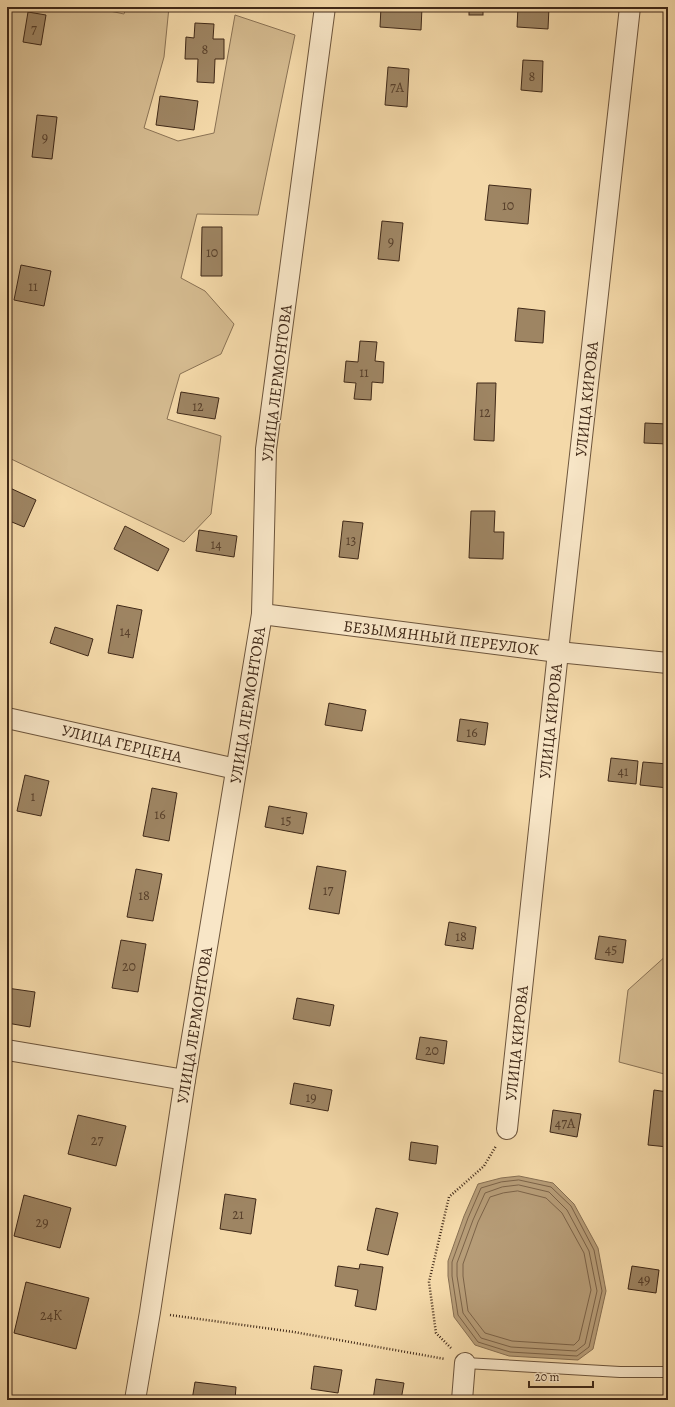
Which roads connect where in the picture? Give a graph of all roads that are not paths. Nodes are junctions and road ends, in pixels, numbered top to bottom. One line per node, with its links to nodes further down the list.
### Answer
1 (325, 7): 3 (street, УЛИЦА ЛЕРМОНТОВА)
2 (630, 7): 4 (street, УЛИЦА КИРОВА)
3 (262, 614): 4 (street, БЕЗЫМЯННЫЙ ПЕРЕУЛОК); 7 (street, УЛИЦА ЛЕРМОНТОВА)
4 (558, 652): 5 (street, БЕЗЫМЯННЫЙ ПЕРЕУЛОК); 10 (street, УЛИЦА КИРОВА)
5 (668, 663)
6 (7, 718): 7 (street, УЛИЦА ГЕРЦЕНА)
7 (236, 769): 9 (street, УЛИЦА ЛЕРМОНТОВА)
8 (7, 1050): 9 (street)
9 (185, 1080): 13 (street, УЛИЦА ЛЕРМОНТОВА)
10 (507, 1129)
11 (465, 1363): 12 (lane); 14 (street)
12 (668, 1372)
13 (135, 1400)
14 (462, 1400)

